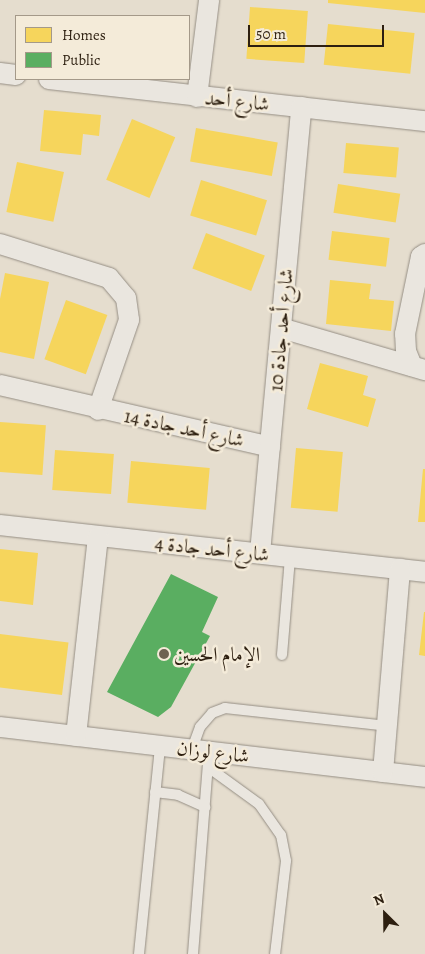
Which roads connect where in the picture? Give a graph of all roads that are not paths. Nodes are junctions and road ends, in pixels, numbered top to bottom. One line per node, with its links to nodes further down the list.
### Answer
1 (209, 0): 5 (street)
2 (0, 73): 3 (street)
3 (15, 75)
4 (58, 80): 5 (street, شارع أحد)
5 (197, 97): 6 (street, شارع أحد)
6 (301, 107): 7 (street, شارع أحد); 10 (street, شارع أحد جادة 10)
7 (425, 121)
8 (0, 244): 13 (street, شارع أحد جادة 14)
9 (425, 254): 11 (street)
10 (281, 328): 11 (street); 14 (street, شارع أحد جادة 10)
11 (419, 368)
12 (0, 384): 13 (street, شارع أحد جادة 14)
13 (98, 410): 14 (street, شارع أحد جادة 14)
14 (270, 447): 17 (street, شارع أحد جادة 10)
15 (0, 525): 16 (street, شارع أحد جادة 4)
16 (98, 537): 17 (street, شارع أحد جادة 4); 24 (street)
17 (260, 553): 18 (street, شارع أحد جادة 4)
18 (290, 557): 19 (street, شارع أحد جادة 4); 21 (lane)
19 (400, 569): 20 (street, شارع أحد جادة 4); 22 (street)
20 (425, 572)
21 (282, 655)
22 (387, 726): 26 (lane); 27 (street)
23 (0, 728): 24 (street, شارع لوزان)
24 (76, 736): 25 (street, شارع لوزان)
25 (160, 746): 26 (street, شارع لوزان); 29 (lane)
26 (203, 756): 27 (street, شارع لوزان); 30 (lane); 33 (lane)
27 (384, 772): 28 (street, شارع لوزان)
28 (425, 777)
29 (155, 792): 30 (lane); 31 (lane)
30 (205, 807): 32 (lane)
31 (139, 954)
32 (193, 954)
33 (275, 954)

